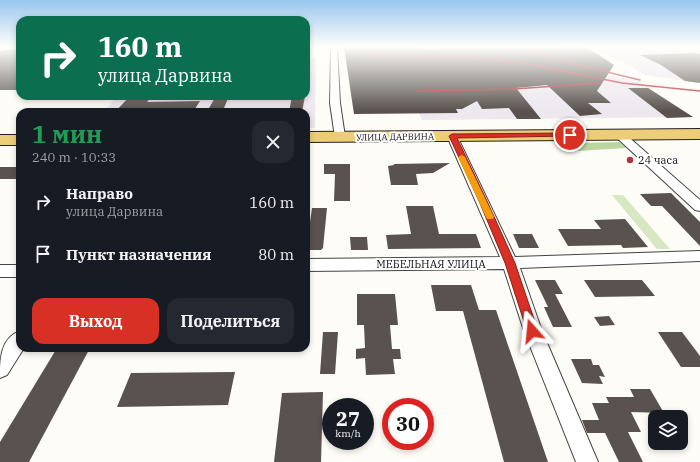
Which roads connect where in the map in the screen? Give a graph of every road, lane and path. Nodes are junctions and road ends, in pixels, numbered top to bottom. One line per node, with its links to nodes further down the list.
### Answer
1 (334, 69): 6 (street)
2 (700, 134): 3 (main road, УЛИЦА ДАРВИНА)
3 (620, 135): 4 (main road, УЛИЦА ДАРВИНА); 9 (street)
4 (452, 136): 6 (main road, УЛИЦА ДАРВИНА); 11 (street)
5 (310, 137): 6 (main road, УЛИЦА ДАРВИНА)
6 (340, 137)
7 (0, 140): 8 (main road)
8 (16, 140)
9 (700, 207)
10 (700, 256): 11 (street, МЕБЕЛЬНАЯ УЛИЦА)
11 (510, 263): 12 (street, МЕБЕЛЬНАЯ УЛИЦА); 17 (street)
12 (310, 265)
13 (0, 271): 14 (street)
14 (16, 271)
15 (16, 345): 16 (street)
16 (0, 369)
17 (587, 462)

